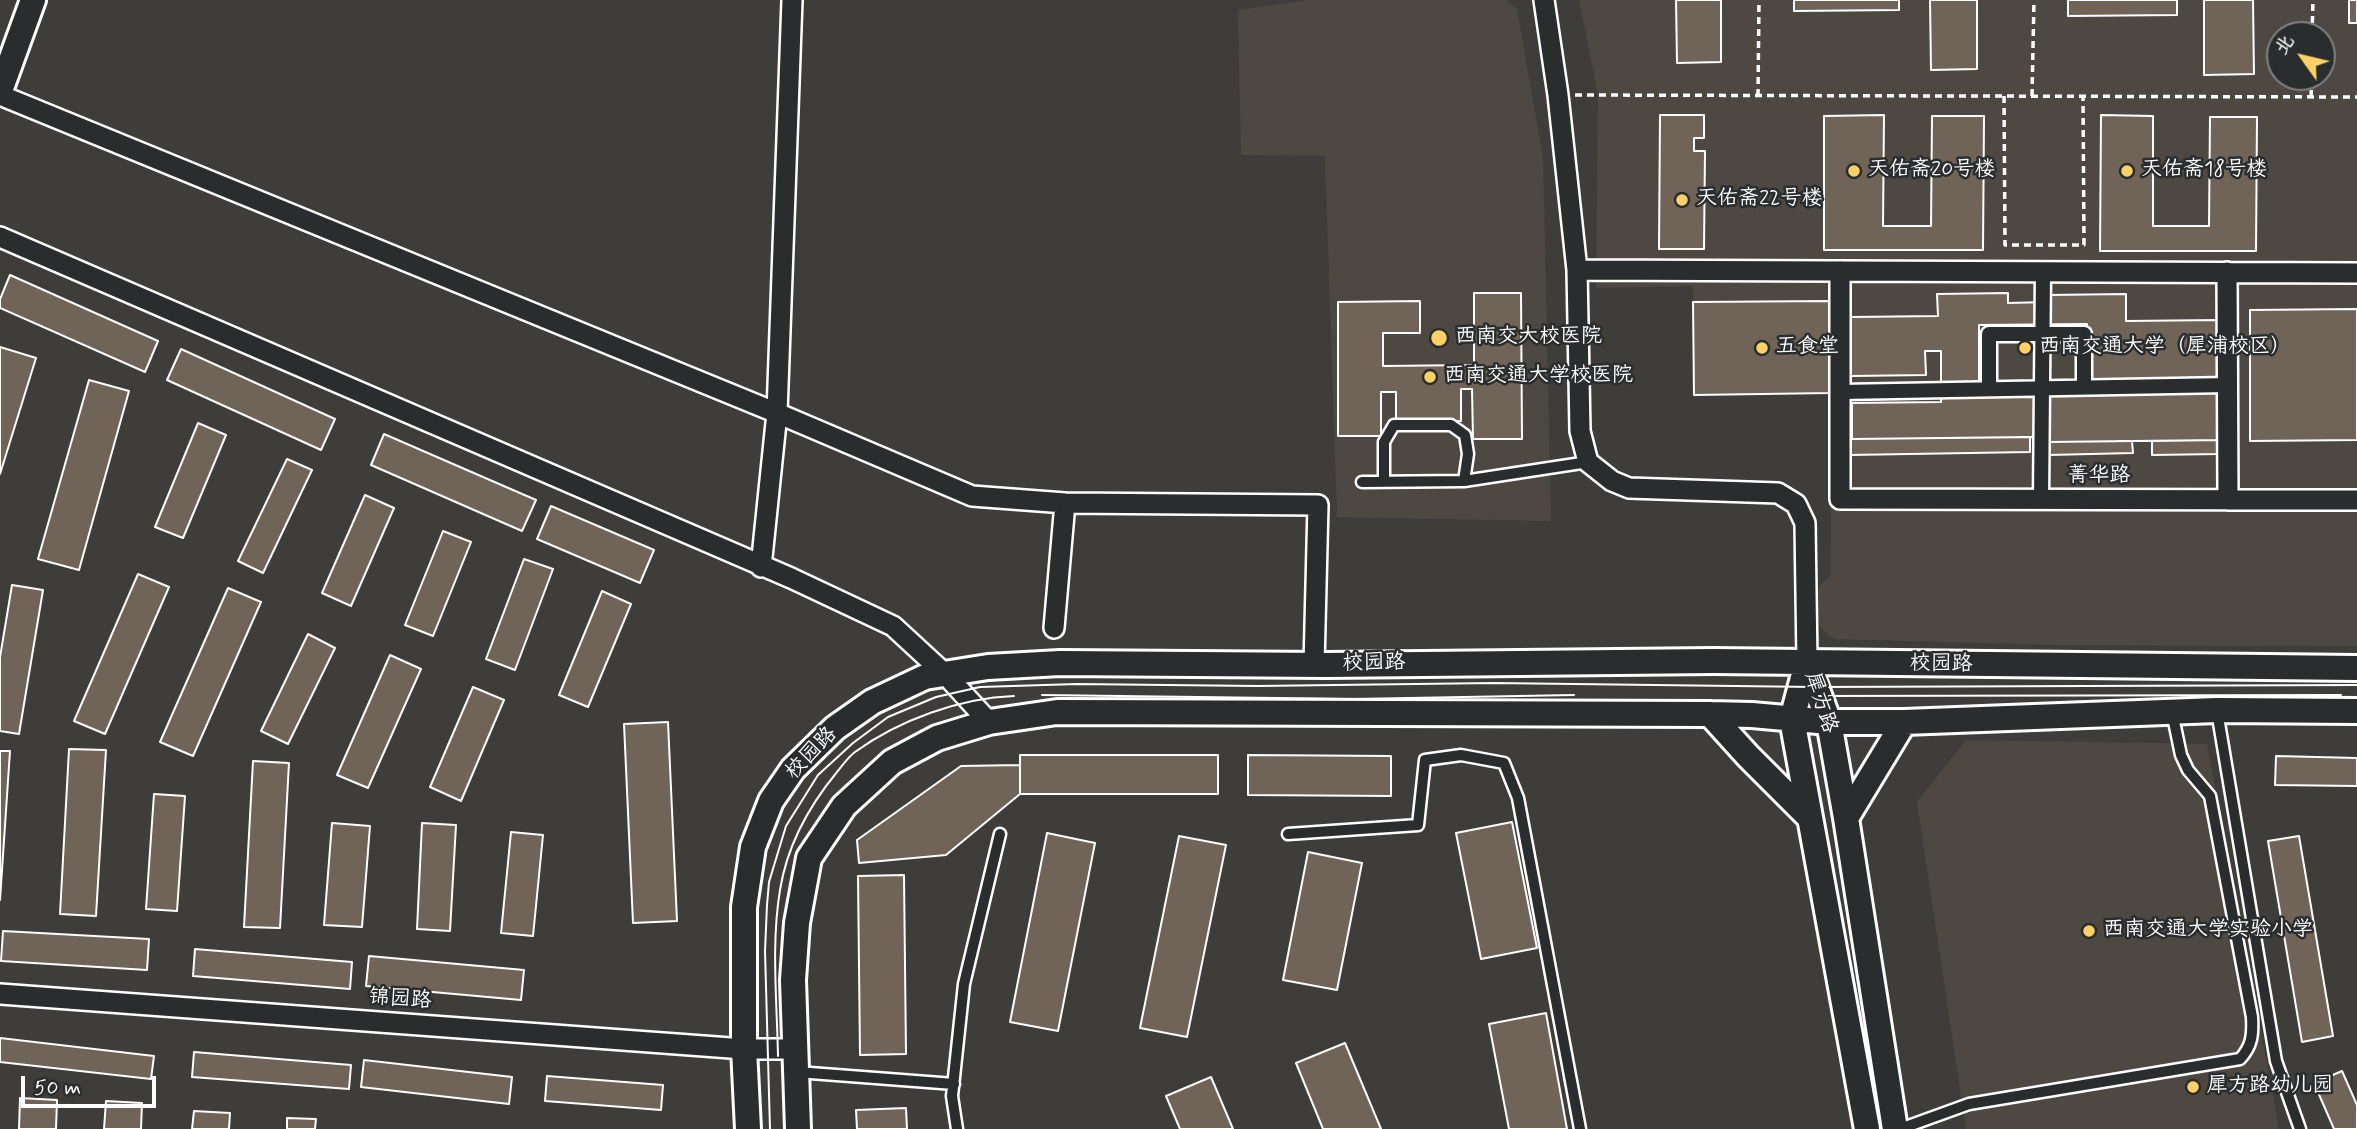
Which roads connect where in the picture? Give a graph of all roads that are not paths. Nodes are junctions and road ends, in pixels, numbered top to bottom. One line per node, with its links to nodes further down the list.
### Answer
1 (33, 0): 4 (street)
2 (792, 0): 17 (street)
3 (1544, 0): 6 (street)
4 (0, 93): 17 (street)
5 (0, 237): 26 (street)
6 (1577, 270): 7 (street); 18 (street)
7 (1840, 271): 8 (street); 16 (street)
8 (2043, 271): 9 (street); 11 (street)
9 (2227, 272): 10 (street); 12 (street)
10 (2357, 273)
11 (2042, 334): 13 (street); 14 (street); 15 (street)
12 (2228, 385): 13 (street); 23 (street)
13 (2084, 387): 14 (street)
14 (2041, 388): 15 (street); 22 (street)
15 (1989, 389): 16 (street)
16 (1841, 392): 22 (street, 菁华路)
17 (777, 413): 25 (street); 26 (street)
18 (1588, 463): 19 (lane); 28 (street)
19 (1464, 481): 21 (lane); 21 (lane)
20 (1362, 482): 21 (lane)
21 (1384, 482)
22 (2042, 500): 23 (street, 菁华路)
23 (2228, 500): 24 (street, 菁华路)
24 (2357, 500)
25 (1065, 503): 27 (street); 29 (street)
26 (761, 566): 31 (street)
27 (1054, 628)
28 (1807, 663): 29 (street, 校园路); 30 (street, 校园路); 36 (street, 犀方路); 38 (street, 犀方路)
29 (1314, 665): 31 (street, 校园路)
30 (2357, 668)
31 (945, 674): 37 (street); 45 (street, 校园路)
32 (2217, 710): 33 (street); 34 (street); 54 (lane)
33 (2172, 712): 39 (street); 53 (lane)
34 (2357, 712)
35 (1710, 714): 36 (street); 37 (street); 40 (street)
36 (1792, 719): 38 (street); 40 (street, 犀方路)
37 (989, 722): 46 (street)
38 (1829, 722): 39 (street); 41 (street, 犀方路)
39 (1904, 722): 41 (street)
40 (1810, 818): 52 (street, 犀方路)
41 (1846, 818): 53 (street, 犀方路)
42 (999, 834): 47 (lane)
43 (1288, 834): 51 (lane)
44 (0, 994): 45 (street, 锦园路)
45 (744, 1049): 46 (street, 锦园路); 48 (street, 校园路)
46 (797, 1061): 47 (lane); 49 (street)
47 (954, 1084): 50 (lane)
48 (748, 1129)
49 (798, 1129)
50 (957, 1129)
51 (1580, 1129)
52 (1867, 1129)
53 (1898, 1129)
54 (2300, 1129)

